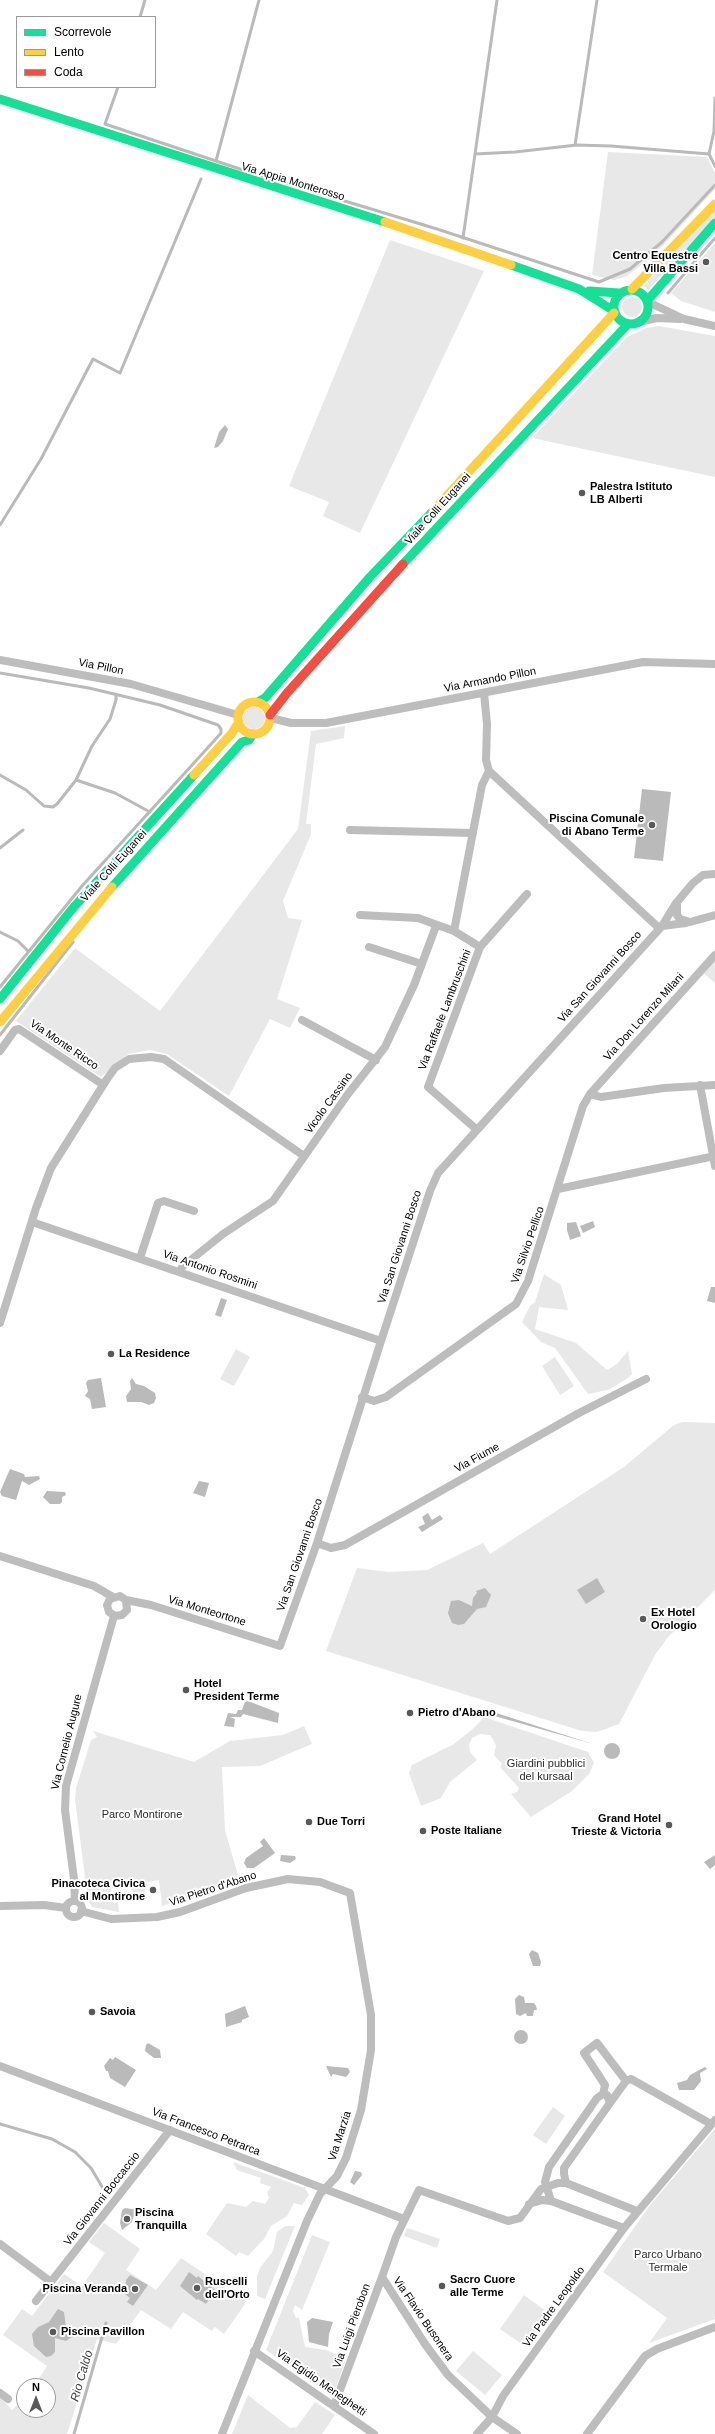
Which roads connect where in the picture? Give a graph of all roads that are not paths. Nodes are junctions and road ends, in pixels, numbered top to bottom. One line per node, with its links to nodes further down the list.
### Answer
1 (0, 99): 4 (main road, Via Appia Monterosso)
2 (715, 204): 5 (main road)
3 (715, 223): 7 (main road)
4 (579, 289): 6 (main road, Via Appia Monterosso); 8 (main road, Via Appia Monterosso)
5 (632, 289): 6 (main road); 7 (main road)
6 (619, 293): 8 (main road, Viale Colli Euganei)
7 (647, 302): 9 (street); 10 (main road)
8 (614, 312): 11 (main road); 16 (main road, Viale Colli Euganei)
9 (684, 319): 10 (street); 12 (street)
10 (639, 322): 11 (main road)
11 (628, 324): 17 (main road, Viale Colli Euganei)
12 (715, 326)
13 (0, 660): 18 (street, Via Pillon)
14 (715, 664): 15 (street, Via Armando Pillon)
15 (484, 693): 17 (street, Via Armando Pillon); 20 (street)
16 (258, 702): 17 (main road); 18 (main road, Viale Colli Euganei)
17 (271, 717): 19 (main road, Viale Colli Euganei)
18 (238, 718): 19 (main road); 36 (main road, Viale Colli Euganei)
19 (253, 734): 38 (main road, Viale Colli Euganei)
20 (490, 771): 22 (street); 30 (street)
21 (350, 830): 22 (street)
22 (473, 833): 31 (street)
23 (715, 874): 25 (street, Via San Giovanni Bosco)
24 (526, 894): 33 (street, Via Raffaele Lambruschini)
25 (677, 902): 28 (street); 30 (street, Via San Giovanni Bosco)
26 (360, 915): 29 (street)
27 (715, 916): 28 (street)
28 (690, 922): 30 (street)
29 (436, 926): 31 (street); 35 (street, Vicolo Cassino)
30 (661, 927): 45 (street, Via San Giovanni Bosco)
31 (454, 931): 33 (street)
32 (369, 947): 35 (street)
33 (480, 947): 45 (street, Via Raffaele Lambruschini)
34 (715, 955): 44 (street, Via Don Lorenzo Milani)
35 (422, 964): 40 (street, Vicolo Cassino)
36 (0, 999)
37 (302, 1020): 40 (street)
38 (0, 1022)
39 (0, 1052): 41 (street, Via Monte Ricco)
40 (376, 1060): 46 (street, Vicolo Cassino)
41 (102, 1084): 46 (street); 51 (street)
42 (700, 1085): 43 (street); 44 (street); 47 (street)
43 (715, 1085)
44 (590, 1094): 49 (street, Via Don Lorenzo Milani)
45 (476, 1129): 55 (street, Via San Giovanni Bosco)
46 (304, 1156): 53 (street, Vicolo Cassino)
47 (714, 1156): 48 (street); 49 (street)
48 (715, 1166)
49 (558, 1189): 57 (street, Via Silvio Pellico)
50 (194, 1211): 52 (street)
51 (32, 1222): 52 (street, Via Antonio Rosmini); 54 (street)
52 (140, 1258): 53 (street, Via Antonio Rosmini)
53 (180, 1272): 55 (street, Via Antonio Rosmini)
54 (0, 1323)
55 (381, 1340): 57 (street, Via San Giovanni Bosco)
56 (646, 1379): 58 (street, Via Fiume)
57 (362, 1398): 58 (street, Via San Giovanni Bosco)
58 (317, 1543): 63 (street, Via San Giovanni Bosco)
59 (0, 1556): 60 (street, Via Monteortone)
60 (113, 1597): 61 (street, Via Monteortone); 62 (street)
61 (126, 1600): 62 (street); 63 (street, Via Monteortone)
62 (114, 1616): 65 (street, Via Cornelio Augure)
63 (280, 1646)
64 (350, 1893): 68 (street, Via Pietro d'Abano); 77 (street, Via Marzia)
65 (75, 1900): 67 (street); 68 (street)
66 (0, 1906): 67 (street)
67 (66, 1908): 68 (street)
68 (81, 1912)
69 (0, 2066): 74 (street, Via Francesco Petrarca)
70 (626, 2081): 71 (street); 72 (street); 73 (street)
71 (603, 2094): 72 (street); 76 (street)
72 (610, 2103): 75 (street)
73 (713, 2122): 80 (street, Via Padre Leopoldo)
74 (170, 2130): 77 (street, Via Francesco Petrarca); 85 (street, Via Giovanni Boccaccio)
75 (566, 2183): 76 (street); 80 (street)
76 (546, 2186): 78 (street); 79 (street)
77 (324, 2190): 81 (street, Via Francesco Petrarca); 88 (street, Via Marzia)
78 (551, 2200): 79 (street); 82 (street)
79 (529, 2204): 81 (street, Via Flavio Busonera)
80 (637, 2212): 82 (street, Via Padre Leopoldo)
81 (404, 2219): 84 (street, Via Flavio Busonera)
82 (624, 2228): 92 (street, Via Padre Leopoldo)
83 (0, 2244): 85 (street)
84 (382, 2277): 91 (street, Via Luigi Pierobon); 92 (street, Via Flavio Busonera)
85 (51, 2282): 86 (street, Via Giovanni Boccaccio)
86 (36, 2301)
87 (715, 2327): 97 (street)
88 (254, 2351): 91 (street, Via Egidio Meneghetti); 93 (street, Via Marzia)
89 (0, 2393): 90 (street)
90 (8, 2399)
91 (334, 2406): 94 (street, Via Egidio Meneghetti)
92 (492, 2417): 95 (street, Via Padre Leopoldo); 96 (street, Via Flavio Busonera)
93 (222, 2434)
94 (374, 2434)
95 (477, 2434)
96 (517, 2434)
97 (588, 2434)

